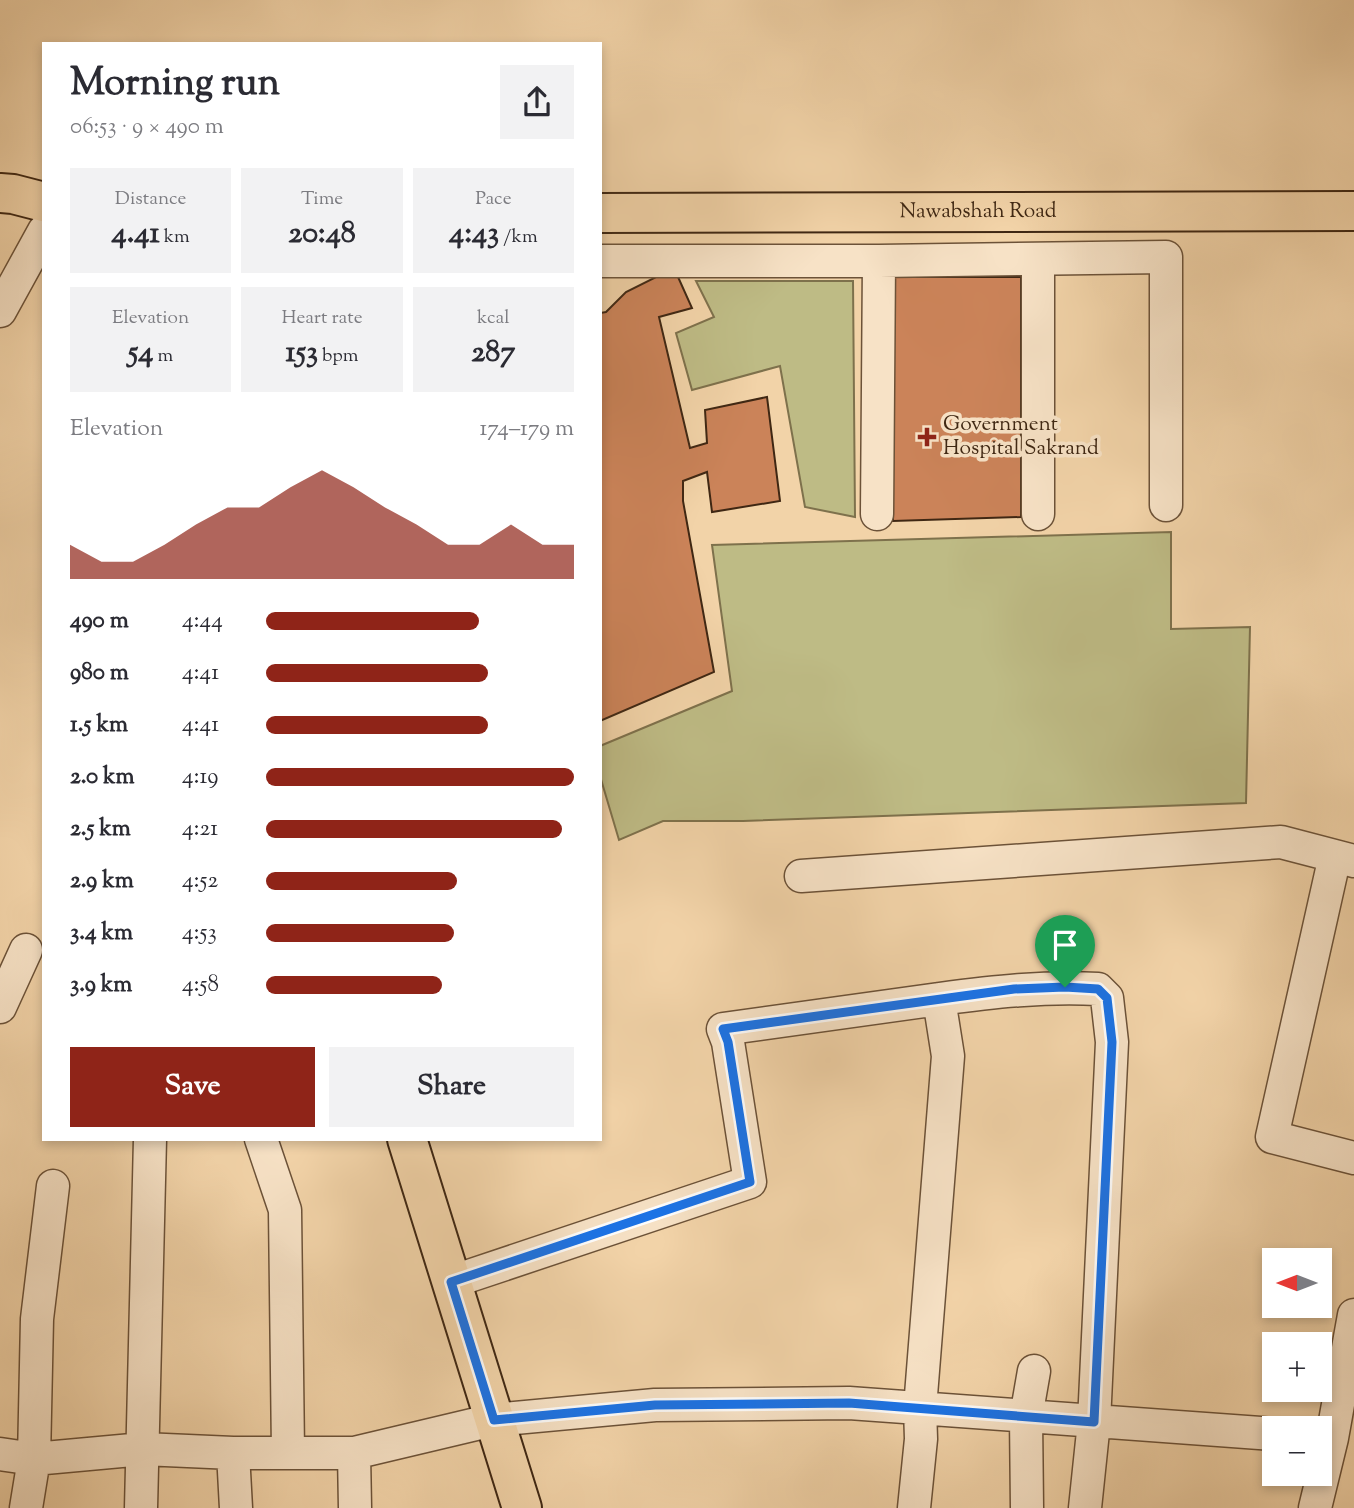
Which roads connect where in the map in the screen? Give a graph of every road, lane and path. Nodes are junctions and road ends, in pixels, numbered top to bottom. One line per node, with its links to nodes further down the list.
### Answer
1 (0, 192): 2 (main road)
2 (42, 201)
3 (1354, 211): 4 (main road, Nawabshah Road)
4 (602, 213)
5 (42, 235): 9 (street)
6 (1038, 259): 8 (street); 10 (street); 12 (street)
7 (602, 261): 8 (street)
8 (879, 261): 11 (street)
9 (0, 312)
10 (1166, 505)
11 (877, 514)
12 (1038, 514)
13 (1344, 859): 14 (street); 21 (street)
14 (801, 876)
15 (26, 950): 17 (street)
16 (939, 999): 23 (street); 26 (street); 30 (street)
17 (0, 1007)
18 (150, 1141): 32 (street)
19 (262, 1141): 33 (street)
20 (408, 1141): 23 (main road)
21 (1354, 1158)
22 (53, 1186): 37 (street)
23 (451, 1282): 29 (main road)
24 (1354, 1315): 27 (street)
25 (1034, 1371): 28 (street)
26 (920, 1408): 28 (street); 29 (street); 44 (street)
27 (1331, 1416)
28 (1026, 1417): 30 (street); 45 (street)
29 (494, 1420): 34 (street); 43 (main road)
30 (1094, 1422): 31 (street); 46 (street)
31 (1262, 1433)
32 (143, 1449): 35 (street); 37 (street); 40 (street)
33 (288, 1452): 34 (street); 35 (street)
34 (354, 1452): 42 (street)
35 (233, 1453): 41 (street)
36 (0, 1454): 37 (street)
37 (34, 1459): 39 (street)
38 (1318, 1486): 47 (street)
39 (26, 1508)
40 (141, 1508)
41 (236, 1508)
42 (355, 1508)
43 (522, 1508)
44 (914, 1508)
45 (1027, 1508)
46 (1085, 1508)
47 (1315, 1508)

